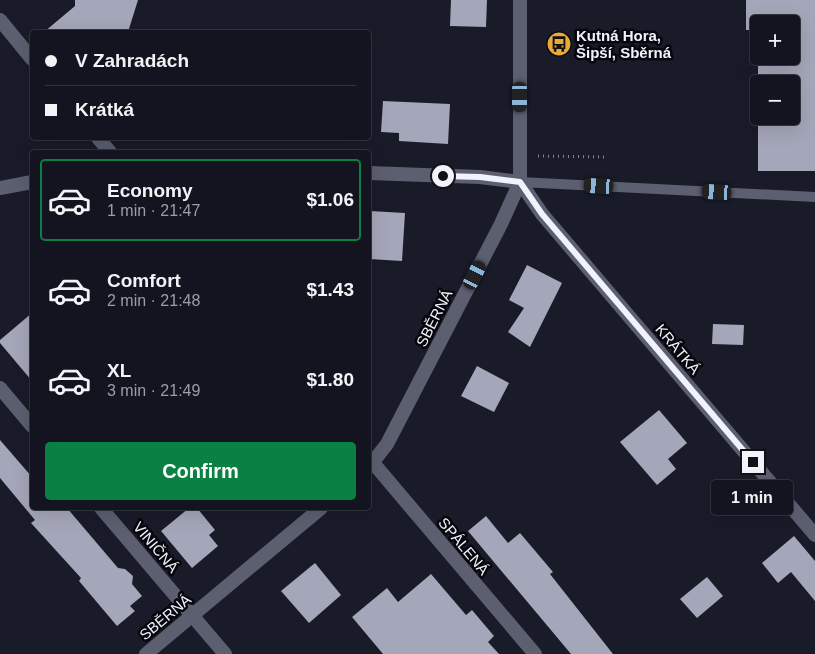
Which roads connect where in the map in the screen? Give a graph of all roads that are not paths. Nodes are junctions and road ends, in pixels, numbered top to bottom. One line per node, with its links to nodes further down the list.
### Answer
1 (520, 0): 8 (street, SBĚRNÁ)
2 (0, 20): 3 (street)
3 (30, 57)
4 (100, 140): 5 (street)
5 (108, 150)
6 (371, 173): 8 (street)
7 (30, 182): 9 (street)
8 (520, 182): 10 (lane); 13 (street, SBĚRNÁ); 17 (street, KRÁTKÁ)
9 (0, 188)
10 (815, 198)
11 (0, 388): 12 (street)
12 (30, 424)
13 (371, 462)
14 (371, 464): 21 (street, SPÁLENÁ)
15 (103, 510): 18 (street, VINIČNÁ)
16 (318, 510): 18 (street, SBĚRNÁ)
17 (815, 535)
18 (192, 615): 19 (street, SBĚRNÁ); 20 (street, VINIČNÁ)
19 (146, 654)
20 (225, 654)
21 (535, 654)

